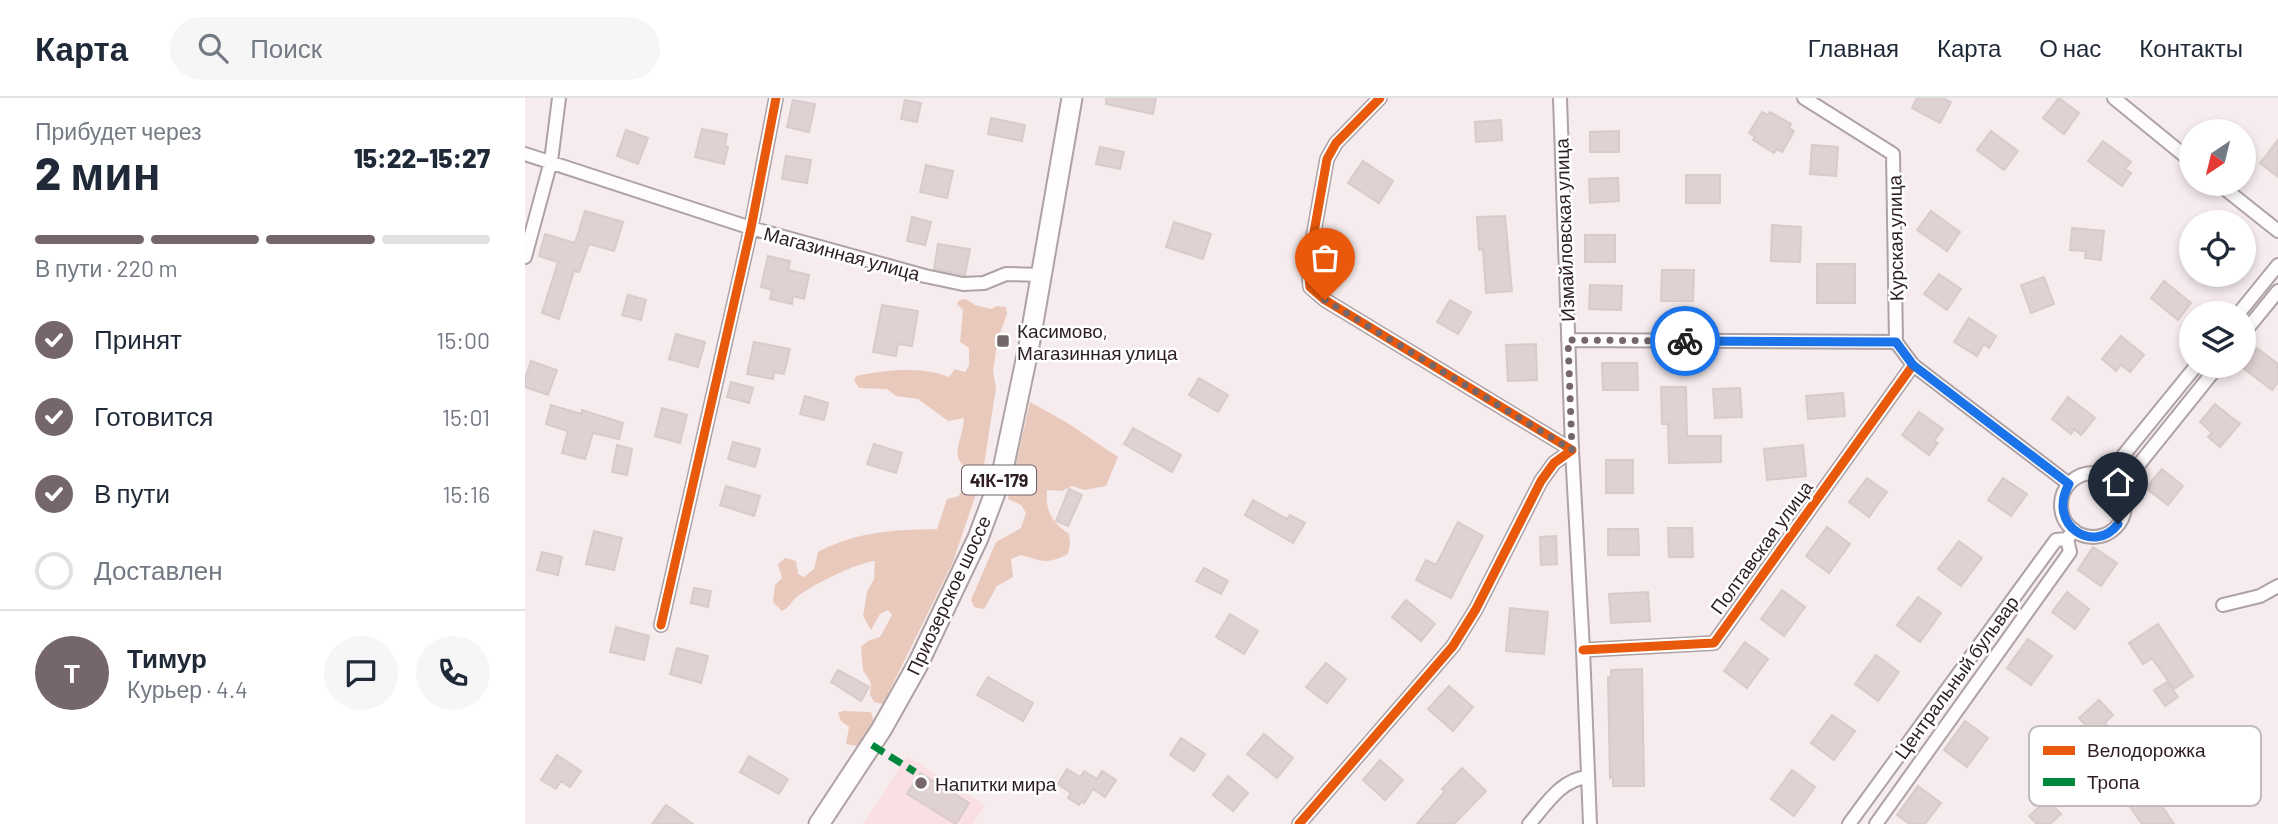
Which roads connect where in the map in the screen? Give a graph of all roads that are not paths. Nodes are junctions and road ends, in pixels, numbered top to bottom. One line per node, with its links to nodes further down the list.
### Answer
1 (559, 98): 10 (street)
2 (776, 98): 12 (street)
3 (1072, 98): 16 (main road, Приозерское шоссе / 41К-179)
4 (1380, 98): 25 (street)
5 (1560, 98): 20 (street, Измайловская улица)
6 (1804, 98): 21 (street, Курская улица)
7 (2114, 98): 8 (street)
8 (2179, 151)
9 (525, 153): 10 (street, Магазинная улица)
10 (551, 161): 12 (street, Магазинная улица); 14 (street)
11 (2235, 196): 13 (street)
12 (751, 228): 16 (street, Магазинная улица); 31 (street)
13 (2278, 231)
14 (525, 257)
15 (2278, 265): 18 (street)
16 (1042, 275): 34 (main road, Приозерское шоссе / 41К-179)
17 (2278, 291): 19 (street)
18 (2249, 301)
19 (2256, 318)
20 (1568, 340): 21 (street); 25 (street, Измайловская улица)
21 (1896, 342): 22 (street)
22 (1913, 365): 27 (street); 32 (street, Полтавская улица)
23 (2186, 378): 26 (street)
24 (2208, 378): 26 (street)
25 (1572, 450): 32 (street, Измайловская улица); 35 (street)
26 (2115, 477): 27 (street); 28 (street)
27 (2069, 484): 28 (street)
28 (2070, 534): 38 (street, Центральный бульвар); 39 (street, Центральный бульвар)
29 (2278, 586): 30 (street)
30 (2223, 605)
31 (661, 625)
32 (1583, 650): 33 (street, Измайловская улица)
33 (1587, 777): 36 (street); 37 (street, Измайловская улица)
34 (819, 824)
35 (1299, 824)
36 (1529, 824)
37 (1590, 824)
38 (1849, 824)
39 (1876, 824)

